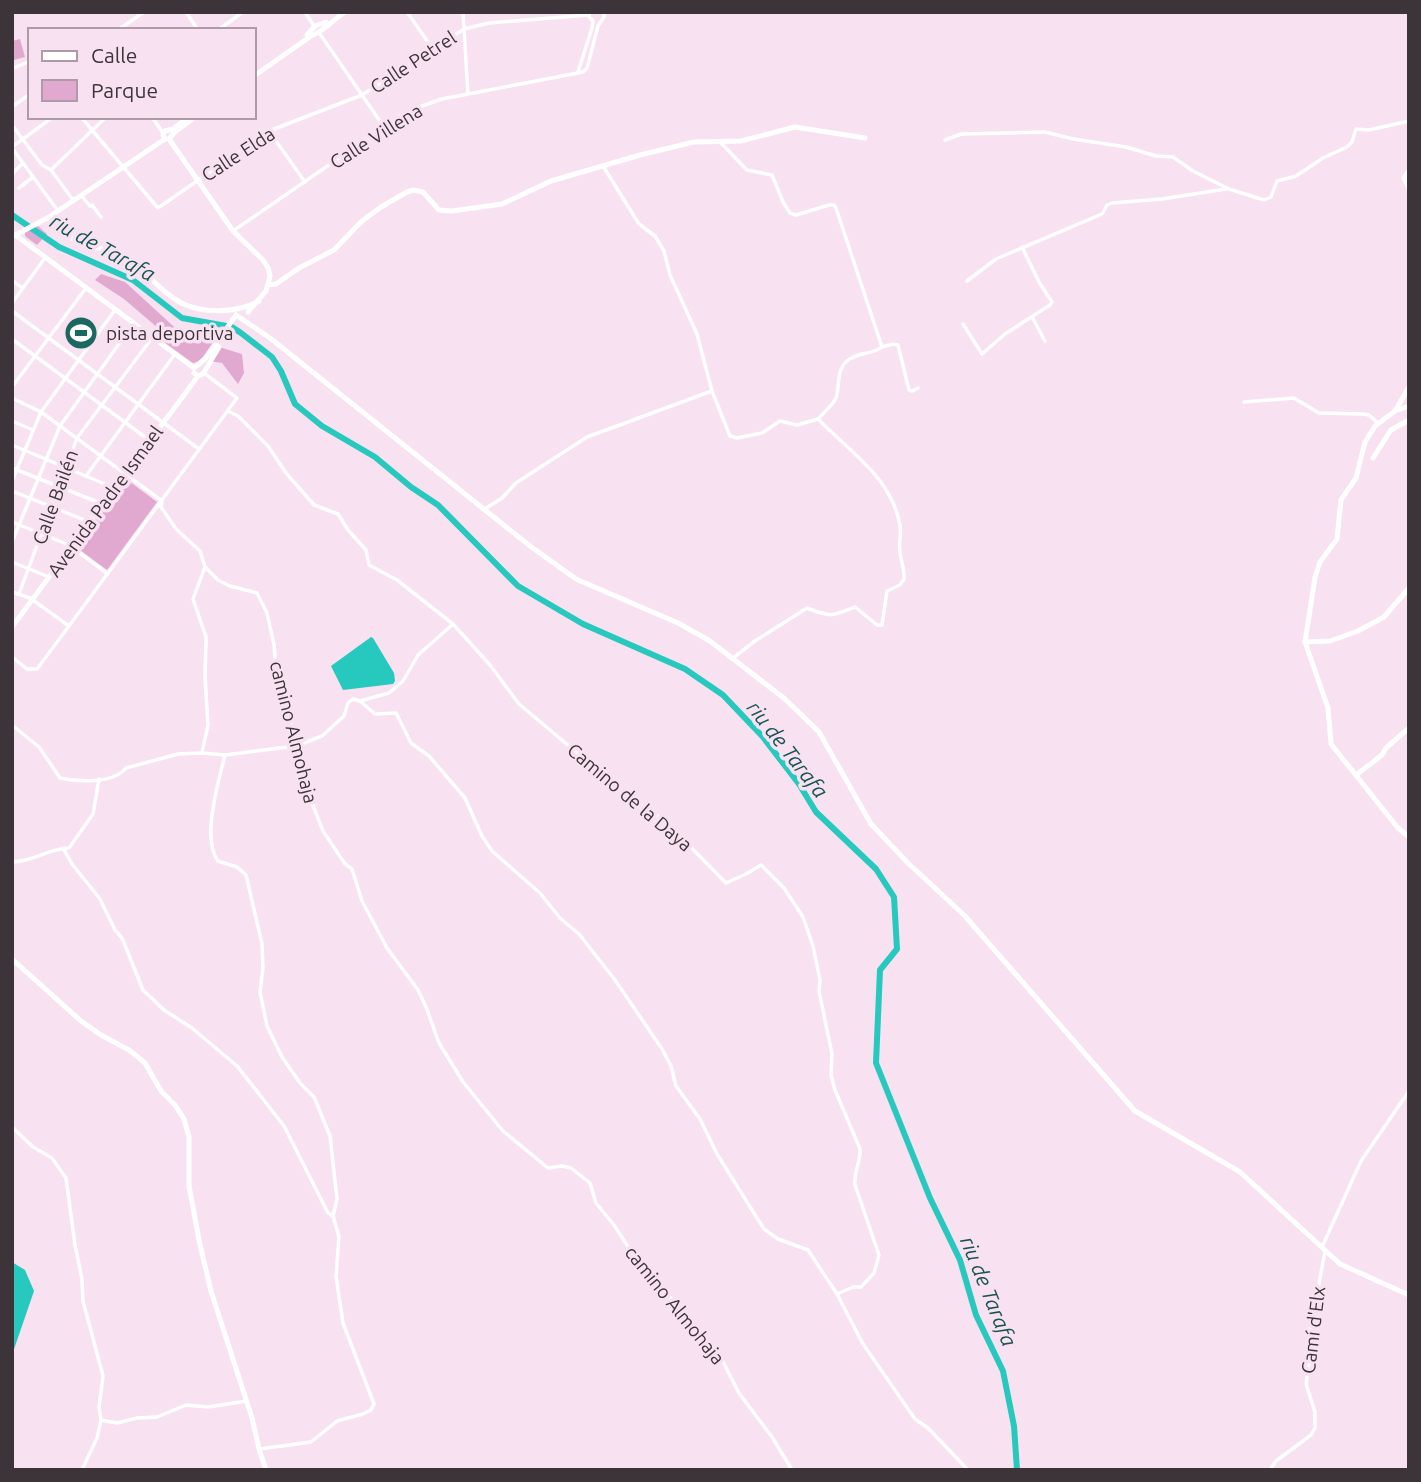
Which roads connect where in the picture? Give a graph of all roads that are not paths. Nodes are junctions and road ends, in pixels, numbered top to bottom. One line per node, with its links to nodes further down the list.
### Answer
1 (144, 12): 12 (street)
2 (186, 12): 13 (street)
3 (243, 12): 14 (street)
4 (305, 12): 16 (street)
5 (343, 12): 16 (main road)
6 (407, 12): 17 (street)
7 (463, 12): 15 (street)
8 (604, 12): 11 (street)
9 (589, 14): 10 (street); 15 (street, Calle Petrel)
10 (593, 21): 11 (street); 21 (street)
11 (599, 22): 21 (street)
12 (121, 28)
13 (197, 28)
14 (221, 28)
15 (464, 29): 17 (street, Calle Petrel); 22 (street)
16 (317, 30): 20 (main road); 24 (street)
17 (432, 48): 24 (street, Calle Petrel)
18 (28, 62): 19 (street)
19 (12, 69)
20 (256, 73)
21 (577, 74): 22 (street, Calle Villena)
22 (468, 94): 34 (street, Calle Villena)
23 (28, 95): 25 (street)
24 (362, 95): 34 (street); 36 (street, Calle Elda)
25 (12, 107)
26 (50, 119): 39 (street)
27 (83, 119): 35 (street)
28 (104, 119): 35 (street)
29 (155, 119): 37 (street)
30 (186, 119): 37 (main road)
31 (192, 119): 37 (main road)
32 (1409, 121): 54 (street)
33 (12, 125): 39 (street)
34 (384, 127): 51 (street, Calle Villena)
35 (92, 131): 44 (street); 46 (street)
36 (269, 131): 50 (street, Calle Elda); 51 (street)
37 (167, 134): 44 (main road); 50 (main road)
38 (865, 138): 41 (main road)
39 (23, 139): 42 (street); 46 (street)
40 (944, 140): 54 (street)
41 (720, 142): 45 (main road); 82 (street)
42 (12, 148): 43 (street)
43 (23, 163): 48 (street); 49 (street)
44 (122, 166): 50 (street, Calle Elda); 55 (main road)
45 (603, 166): 66 (main road); 93 (street)
46 (51, 170): 56 (street)
47 (1409, 171): 53 (main road)
48 (12, 174)
49 (33, 177): 52 (street); 57 (street)
50 (197, 180): 60 (main road)
51 (304, 182): 60 (street, Calle Villena)
52 (19, 188)
53 (1409, 188)
54 (1228, 189): 62 (street)
55 (80, 194): 56 (main road); 58 (street)
56 (73, 199): 57 (main road)
57 (57, 210): 59 (main road)
58 (101, 217)
59 (44, 219): 61 (main road); 72 (main road)
60 (233, 231): 66 (main road)
61 (14, 235): 63 (main road)
62 (1022, 247): 65 (street); 74 (street)
63 (45, 258): 67 (street); 68 (main road)
64 (12, 280): 67 (street)
65 (967, 281)
66 (268, 285): 72 (main road)
67 (22, 288): 69 (street)
68 (86, 288): 70 (main road); 79 (street)
69 (12, 303)
70 (115, 310): 76 (main road); 85 (street)
71 (12, 311): 73 (street)
72 (242, 314): 86 (main road, Avenida Padre Ismael); 132 (main road)
73 (18, 315): 75 (street); 79 (street)
74 (1032, 317): 77 (street); 81 (street)
75 (12, 322)
76 (134, 323): 78 (main road); 87 (street)
77 (963, 324)
78 (153, 337): 83 (main road); 90 (street, Calle Bailén)
79 (49, 338): 84 (street); 85 (street)
80 (12, 340): 84 (street)
81 (1045, 341)
82 (882, 346): 92 (street); 103 (street)
83 (175, 354): 86 (main road); 97 (street)
84 (35, 356): 88 (street); 89 (street)
85 (79, 360): 87 (street); 88 (street)
86 (199, 370): 100 (street); 106 (main road, Avenida Padre Ismael)
87 (97, 374): 90 (street); 94 (street)
88 (65, 379): 94 (street); 102 (street)
89 (12, 387)
90 (115, 387): 97 (street); 98 (street, Calle Bailén)
91 (1409, 387): 101 (main road)
92 (918, 388)
93 (712, 391): 103 (street); 132 (street)
94 (84, 393): 98 (street); 109 (street)
95 (12, 398): 102 (street)
96 (1244, 402): 108 (street)
97 (138, 404): 106 (street); 107 (street)
98 (102, 405): 107 (street); 111 (street, Calle Bailén)
99 (1409, 406): 101 (main road)
100 (228, 411): 114 (street); 148 (street, Camino de la Daya)
101 (1395, 411): 108 (main road)
102 (41, 412): 109 (street); 110 (street)
103 (818, 419): 153 (street)
104 (1409, 420): 117 (main road)
105 (12, 421): 110 (street)
106 (162, 421): 112 (main road, Avenida Padre Ismael); 114 (street)
107 (125, 422): 112 (street); 116 (street)
108 (1378, 423): 151 (main road)
109 (60, 426): 111 (street); 118 (street)
110 (33, 430): 115 (street)
111 (77, 438): 116 (street); 119 (street, Calle Bailén)
112 (149, 439): 121 (main road, Avenida Padre Ismael)
113 (12, 445): 115 (street)
114 (199, 449): 129 (street)
115 (25, 450): 118 (street); 120 (street)
116 (100, 456): 121 (street); 122 (street)
117 (1373, 458)
118 (46, 459): 119 (street); 123 (street)
119 (66, 467): 122 (street); 125 (street, Calle Bailén)
120 (15, 469): 123 (street); 124 (street)
121 (124, 473): 126 (main road, Avenida Padre Ismael); 129 (street); 138 (main road, Avenida Padre Ismael)
122 (86, 476): 126 (street)
123 (38, 478): 125 (street); 128 (street)
124 (12, 481)
125 (59, 487): 130 (street); 131 (street, Calle Bailén)
126 (112, 487): 130 (main road, Avenida Padre Ismael)
127 (12, 491): 128 (street)
128 (30, 498): 131 (street); 135 (street)
129 (162, 501): 140 (street, camino Almohaja); 142 (street)
130 (100, 503): 134 (main road, Avenida Padre Ismael)
131 (52, 507): 134 (street); 136 (street, Calle Bailén)
132 (485, 509): 153 (main road)
133 (12, 522): 135 (street)
134 (87, 522): 138 (main road, Avenida Padre Ismael)
135 (19, 525): 136 (street); 137 (street)
136 (41, 534): 138 (street); 141 (street, Calle Bailén)
137 (12, 542)
138 (70, 546): 142 (street); 143 (main road, Avenida Padre Ismael)
139 (12, 562): 141 (street)
140 (205, 567): 157 (street, camino Almohaja); 158 (street)
141 (29, 569): 143 (street); 146 (street, Calle Bailén)
142 (108, 574): 150 (street)
143 (48, 576): 147 (main road, Avenida Padre Ismael)
144 (1409, 587): 151 (main road)
145 (12, 592): 146 (street)
146 (19, 594): 147 (street)
147 (31, 599): 149 (main road, Avenida Padre Ismael); 150 (street)
148 (453, 624): 154 (street); 170 (street, Camino de la Daya)
149 (12, 625)
150 (69, 626): 152 (street)
151 (1305, 642): 160 (main road)
152 (12, 657)
153 (732, 659): 169 (main road)
154 (360, 701): 157 (street); 170 (street)
155 (12, 725): 161 (street)
156 (1409, 728): 160 (main road)
157 (296, 746): 159 (street); 177 (street, camino Almohaja)
158 (202, 753): 159 (street); 161 (street)
159 (225, 755): 168 (street)
160 (1356, 775): 162 (main road)
161 (99, 779): 163 (street)
162 (1409, 837)
163 (63, 848): 164 (street); 168 (street)
164 (12, 862)
165 (12, 959): 172 (main road)
166 (1409, 1091): 169 (street)
167 (12, 1127): 173 (street)
168 (333, 1216): 174 (street)
169 (1323, 1251): 171 (main road); 179 (street, Camí d'Elx)
170 (837, 1294): 178 (street)
171 (1409, 1295)
172 (247, 1401): 173 (street); 174 (main road)
173 (101, 1420): 175 (street)
174 (259, 1450): 176 (main road)
175 (82, 1470)
176 (266, 1470)
177 (792, 1470)
178 (968, 1470)
179 (1270, 1470)

